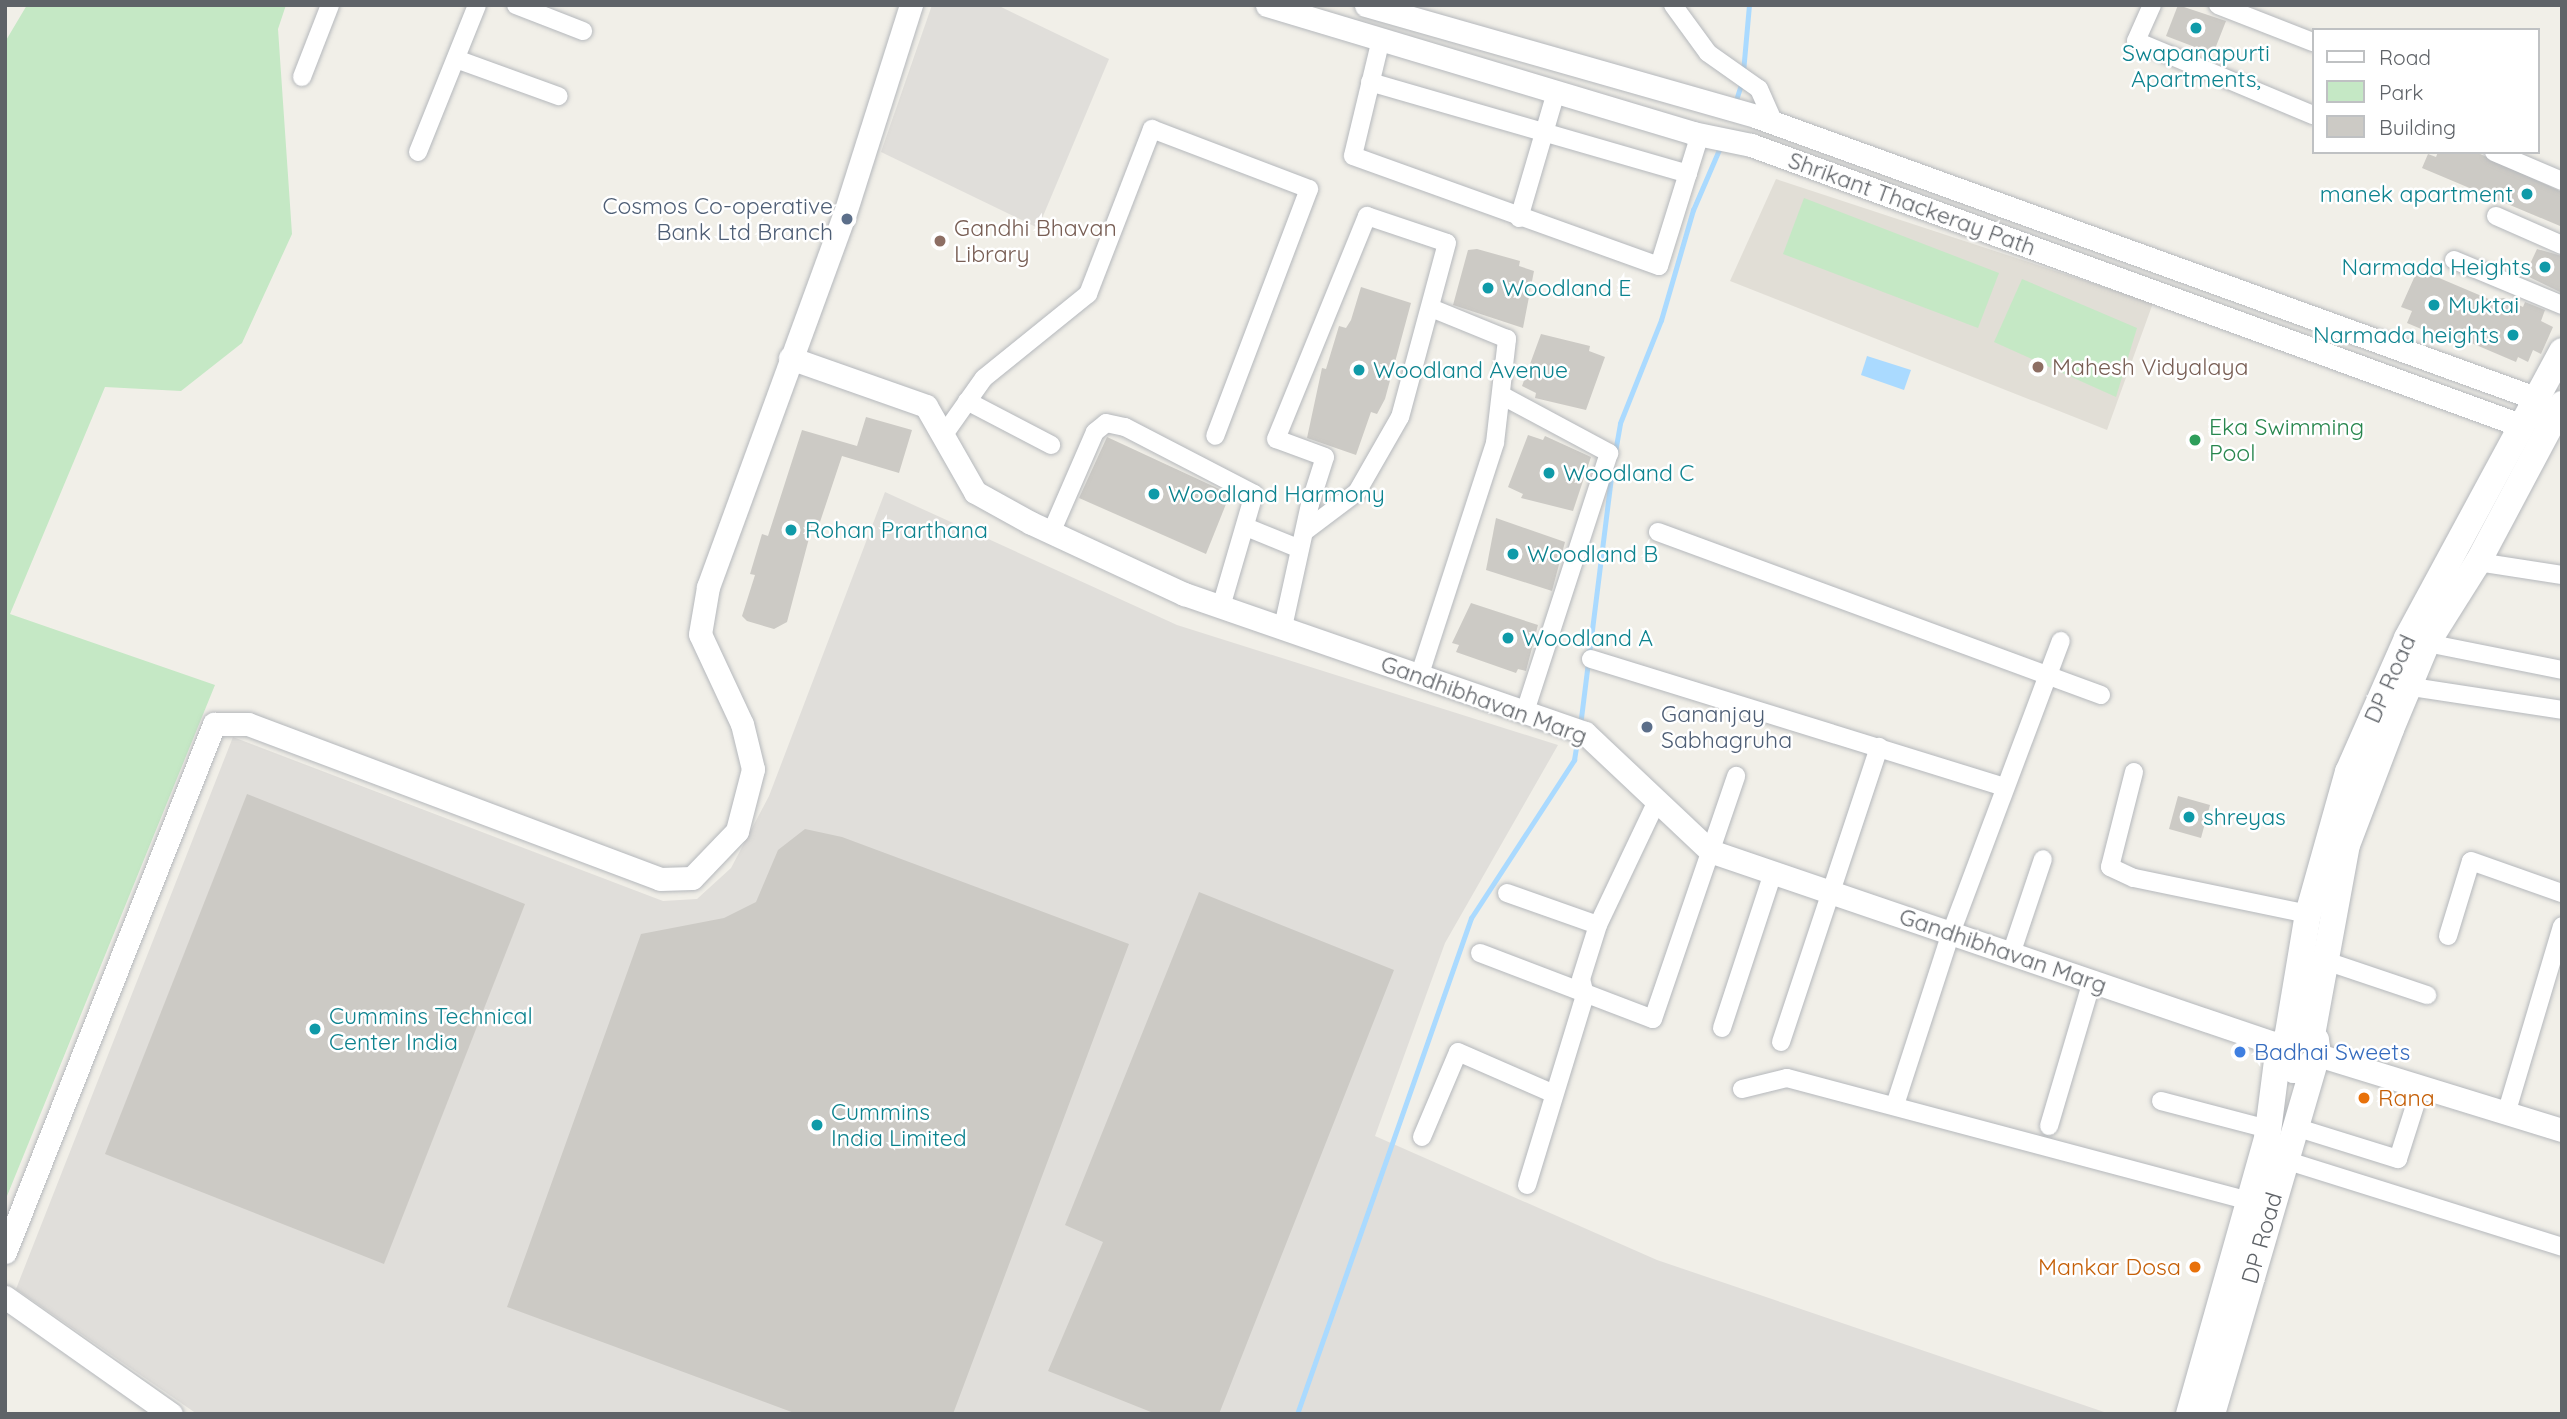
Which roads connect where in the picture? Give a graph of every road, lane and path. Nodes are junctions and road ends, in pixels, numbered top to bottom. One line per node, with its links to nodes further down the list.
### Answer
1 (330, 5): 14 (street)
2 (477, 5): 13 (street)
3 (516, 5): 10 (street)
4 (911, 5): 35 (street)
5 (1267, 5): 11 (street, Shrikant Thackeray Path)
6 (1366, 5): 19 (street, Shrikant Thackeray Path)
7 (1673, 5): 19 (street)
8 (2152, 5): 18 (street)
9 (2218, 5): 12 (street)
10 (583, 31)
11 (1381, 39): 15 (street); 16 (street, Shrikant Thackeray Path)
12 (2312, 42)
13 (456, 60): 17 (street); 22 (street)
14 (302, 77)
15 (1370, 82): 20 (street); 27 (street)
16 (1556, 92): 20 (street); 21 (street, Shrikant Thackeray Path)
17 (558, 96)
18 (2312, 115)
19 (1766, 120): 37 (street, Shrikant Thackeray Path)
20 (1544, 130): 24 (street); 27 (street)
21 (1706, 136): 24 (street); 40 (street, Shrikant Thackeray Path)
22 (418, 152)
23 (2499, 154): 25 (street)
24 (1688, 174): 27 (street)
25 (2562, 181)
26 (2496, 216): 28 (street)
27 (1519, 218)
28 (2562, 245)
29 (2454, 260): 31 (street)
30 (2491, 284): 33 (street)
31 (2562, 305)
32 (1431, 309): 36 (street); 45 (street); 45 (street)
33 (2562, 318)
34 (2562, 351): 37 (main road, DP Road)
35 (790, 358): 41 (street, Gandhibhavan Marg); 103 (street)
36 (1501, 395): 57 (street); 62 (street)
37 (2535, 398): 39 (main road, Shrikant Thackeray Path); 40 (main road, DP Road)
38 (967, 401): 41 (street); 42 (street); 43 (street)
39 (2556, 420): 40 (main road, Shrikant Thackeray Path); 49 (main road, DP Road)
40 (2519, 425): 59 (main road, DP Road)
41 (945, 433): 47 (street, Gandhibhavan Marg)
42 (1215, 436)
43 (1051, 445)
44 (1245, 527): 47 (street); 48 (street); 51 (street)
45 (1305, 531): 48 (street)
46 (1658, 532): 58 (street)
47 (1051, 533): 51 (street, Gandhibhavan Marg)
48 (1300, 549): 52 (street)
49 (2478, 562): 50 (street); 54 (main road, DP Road)
50 (2562, 575)
51 (1221, 607): 52 (street, Gandhibhavan Marg)
52 (1283, 627): 57 (street, Gandhibhavan Marg)
53 (2061, 641): 58 (street)
54 (2427, 643): 56 (street); 59 (main road, DP Road)
55 (1591, 659): 63 (street)
56 (2562, 670)
57 (1419, 677): 62 (street, Gandhibhavan Marg)
58 (2048, 679): 60 (street); 66 (street)
59 (2397, 684): 61 (street); 74 (main road, DP Road); 81 (main road, DP Road)
60 (2101, 695)
61 (2562, 710)
62 (1525, 712): 67 (street, Gandhibhavan Marg)
63 (1879, 747): 66 (street); 71 (street)
64 (2134, 772): 74 (street)
65 (1736, 776): 68 (street)
66 (2005, 787): 77 (street)
67 (1657, 801): 68 (street, Gandhibhavan Marg); 75 (street)
68 (1710, 851): 70 (street, Gandhibhavan Marg); 83 (street)
69 (2043, 859): 80 (street)
70 (1773, 873): 71 (street, Gandhibhavan Marg); 85 (street)
71 (1831, 892): 77 (street, Gandhibhavan Marg); 86 (street)
72 (1507, 893): 75 (street)
73 (2562, 893): 78 (street)
74 (2308, 914): 87 (main road, DP Road)
75 (1598, 925): 83 (street)
76 (2562, 926): 93 (street)
77 (1951, 933): 80 (street, Gandhibhavan Marg); 92 (street)
78 (2448, 936)
79 (1480, 953): 83 (street)
80 (2011, 954): 82 (street, Gandhibhavan Marg)
81 (2323, 960): 84 (street); 87 (main road, DP Road)
82 (2092, 981): 87 (street, Gandhibhavan Marg); 94 (street)
83 (1585, 995): 90 (street)
84 (2427, 995)
85 (1722, 1028)
86 (1781, 1042)
87 (2299, 1048): 88 (street, Gandhibhavan Marg); 95 (main road, DP Road); 96 (main road, DP Road)
88 (2421, 1087): 93 (street, Gandhibhavan Marg); 95 (street)
89 (1742, 1089): 92 (street)
90 (1554, 1094): 98 (street); 100 (street)
91 (2161, 1101): 96 (street)
92 (1895, 1105): 101 (street)
93 (2506, 1114): 97 (street, Gandhibhavan Marg)
94 (2049, 1126)
95 (2295, 1127): 99 (main road, DP Road)
96 (2268, 1129): 101 (main road, DP Road)
97 (2562, 1130)
98 (1422, 1138)
99 (2285, 1160): 102 (street); 107 (main road, DP Road)
100 (1527, 1185)
101 (2249, 1201): 106 (main road, DP Road)
102 (2562, 1247)
103 (5, 1252)
104 (5, 1297): 105 (street)
105 (171, 1414)
106 (2189, 1414)
107 (2212, 1414)

